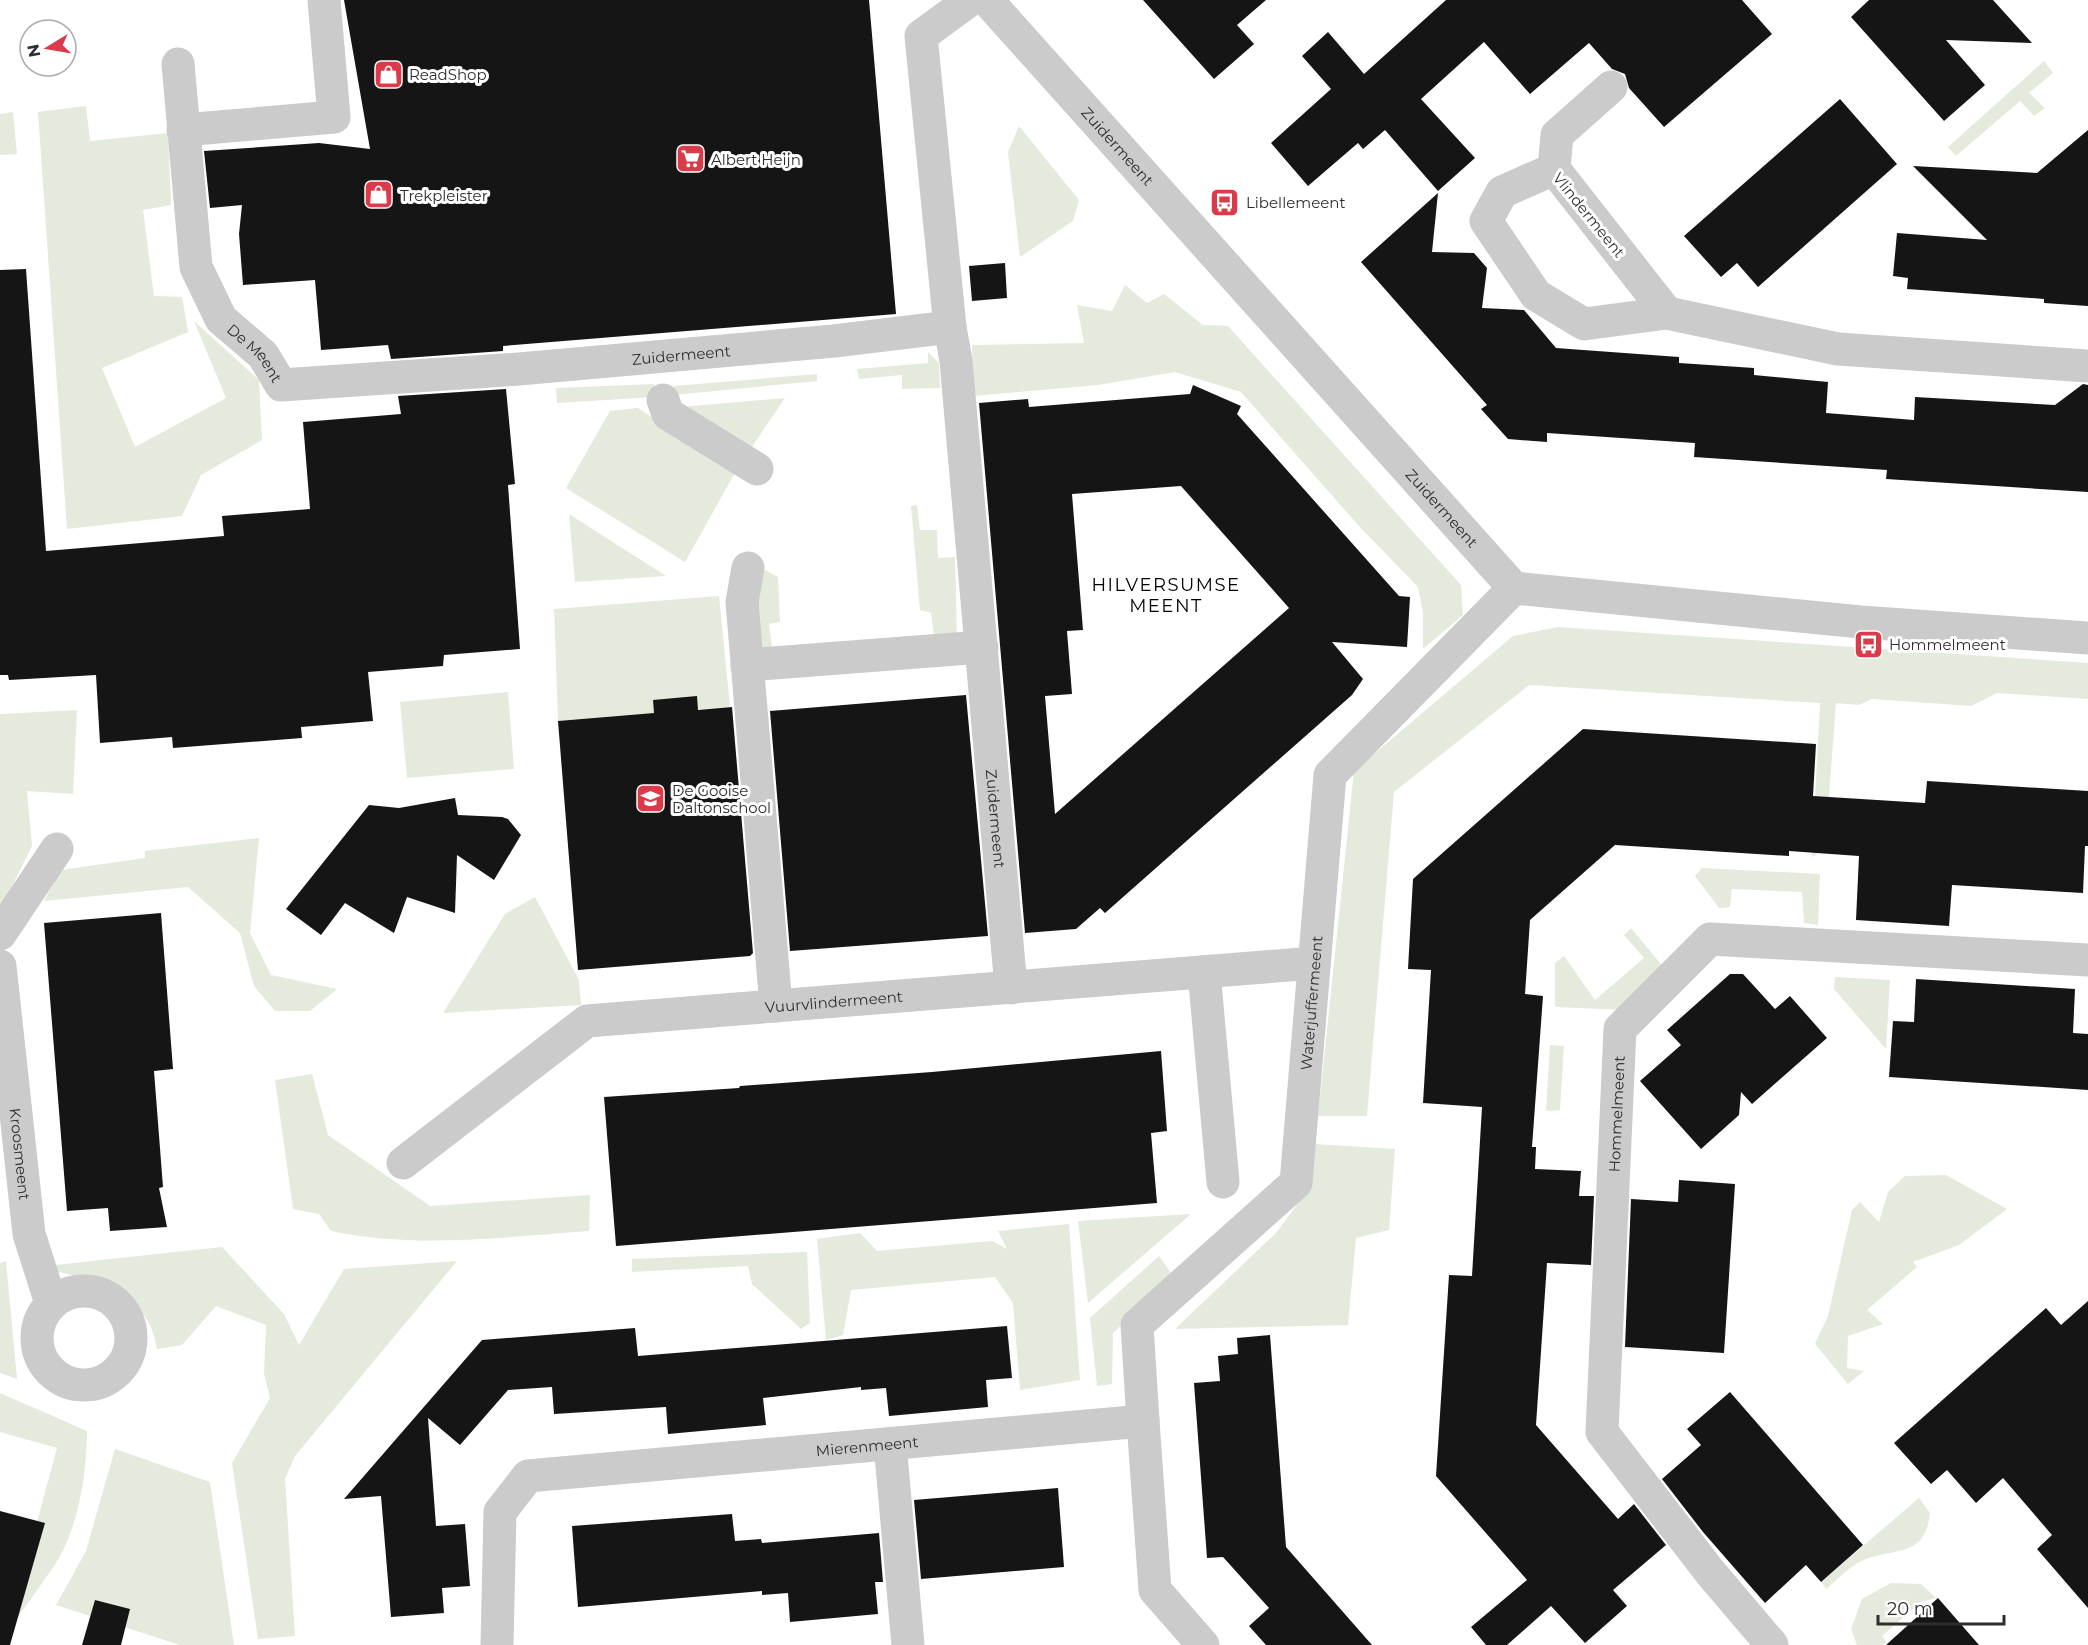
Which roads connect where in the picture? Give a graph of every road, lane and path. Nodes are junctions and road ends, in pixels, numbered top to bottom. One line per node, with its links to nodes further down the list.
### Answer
1 (324, 0): 6 (street)
2 (970, 0): 9 (street, Zuidermeent)
3 (987, 0): 15 (street, Zuidermeent)
4 (178, 64): 6 (street, De Meent)
5 (1611, 87): 7 (street)
6 (183, 130): 11 (street, De Meent)
7 (1554, 169): 8 (street, Vlindermeent); 8 (street, Vlindermeent)
8 (1667, 313): 10 (street, Vlindermeent)
9 (950, 327): 11 (street, Zuidermeent); 17 (street, Zuidermeent)
10 (2088, 366)
11 (519, 369)
12 (663, 400): 13 (street)
13 (757, 469)
14 (748, 568): 18 (street)
15 (1514, 588): 16 (street); 22 (street, Waterjuffermeent)
16 (2088, 638)
17 (982, 647): 18 (street); 25 (street, Zuidermeent)
18 (747, 665): 26 (street)
19 (57, 849): 20 (street)
20 (0, 934)
21 (2088, 960): 35 (street, Hommelmeent)
22 (1314, 963): 24 (street, Vuurvlindermeent); 30 (street, Waterjuffermeent)
23 (0, 966): 29 (street, Kroosmeent)
24 (1204, 972): 25 (street, Vuurvlindermeent); 28 (street)
25 (1011, 988): 26 (street, Vuurvlindermeent)
26 (776, 1006): 27 (street, Vuurvlindermeent)
27 (402, 1163)
28 (1223, 1182)
29 (51, 1303)
30 (1143, 1421): 31 (street, Mierenmeent); 34 (street)
31 (890, 1444): 32 (street, Mierenmeent); 33 (street)
32 (497, 1645)
33 (908, 1645)
34 (1203, 1645)
35 (1772, 1645)

